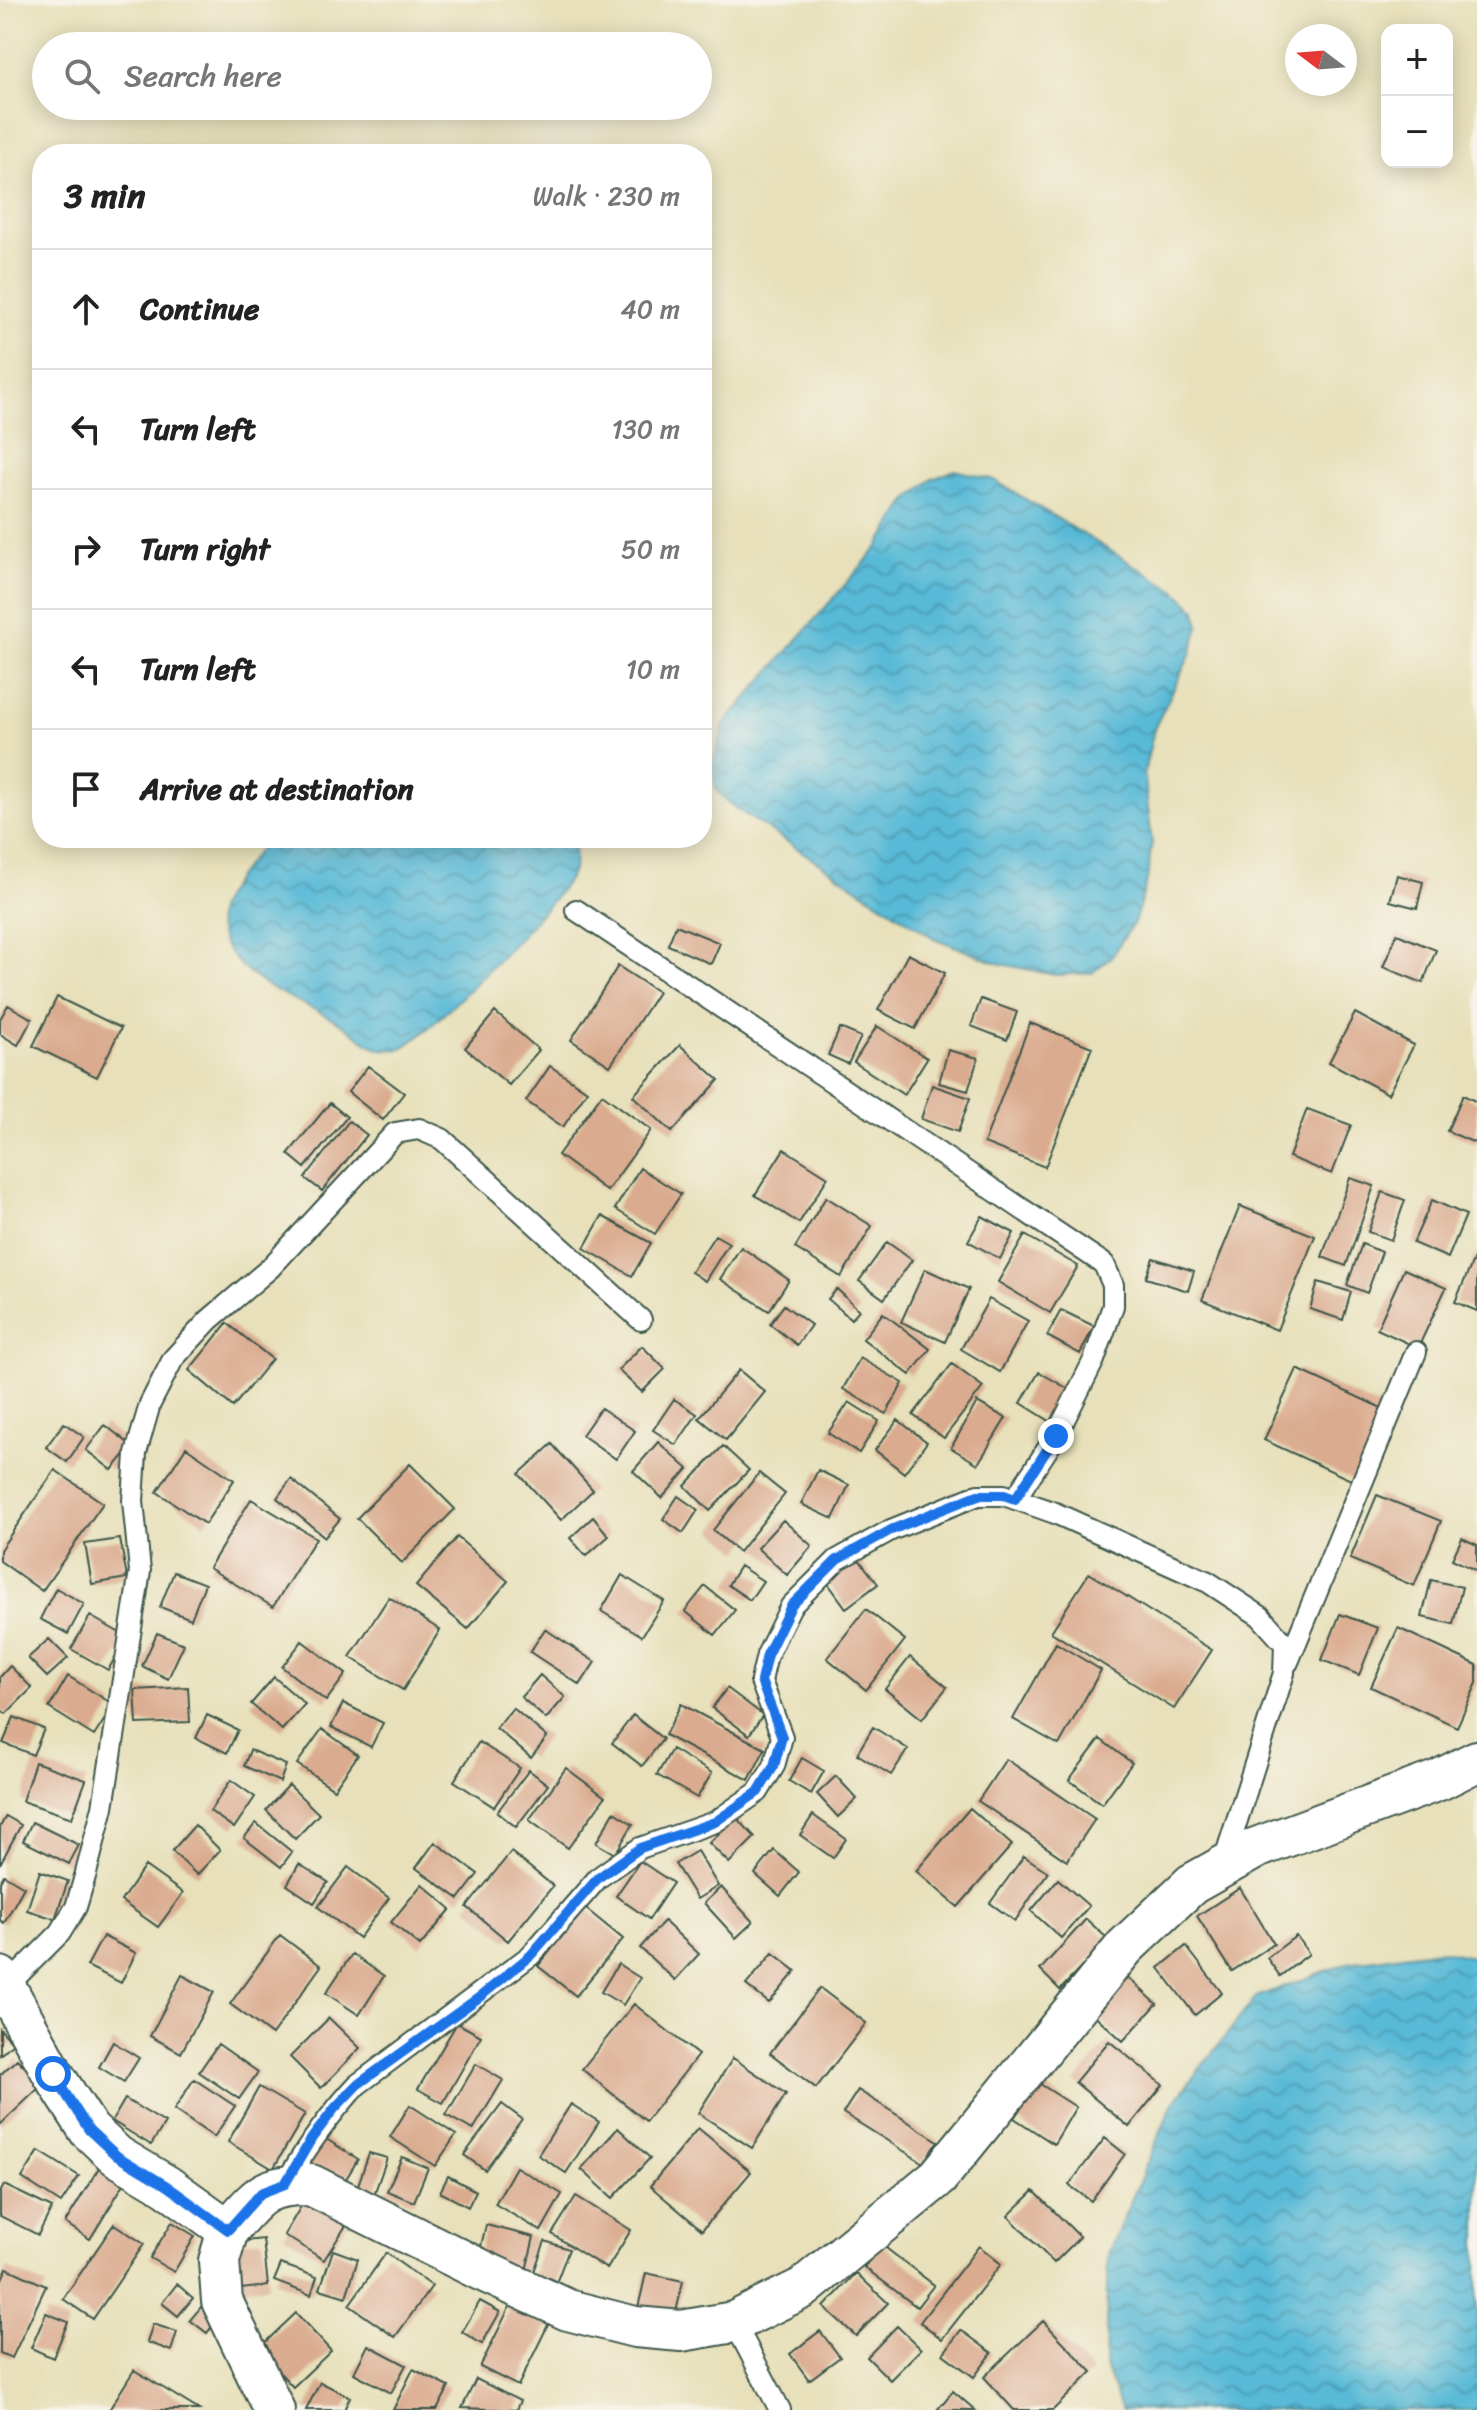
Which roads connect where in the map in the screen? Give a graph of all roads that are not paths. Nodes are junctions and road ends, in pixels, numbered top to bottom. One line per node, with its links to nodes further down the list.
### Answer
1 (576, 910): 4 (lane)
2 (641, 1320): 8 (lane)
3 (1416, 1352): 5 (lane)
4 (1015, 1499): 5 (lane); 9 (lane)
5 (1284, 1673): 7 (lane)
6 (1477, 1761): 7 (street)
7 (1221, 1868): 11 (street)
8 (2, 1986): 10 (street)
9 (285, 2184): 10 (street); 11 (street)
10 (228, 2230): 12 (street)
11 (734, 2322): 13 (lane)
12 (274, 2410)
13 (780, 2410)

